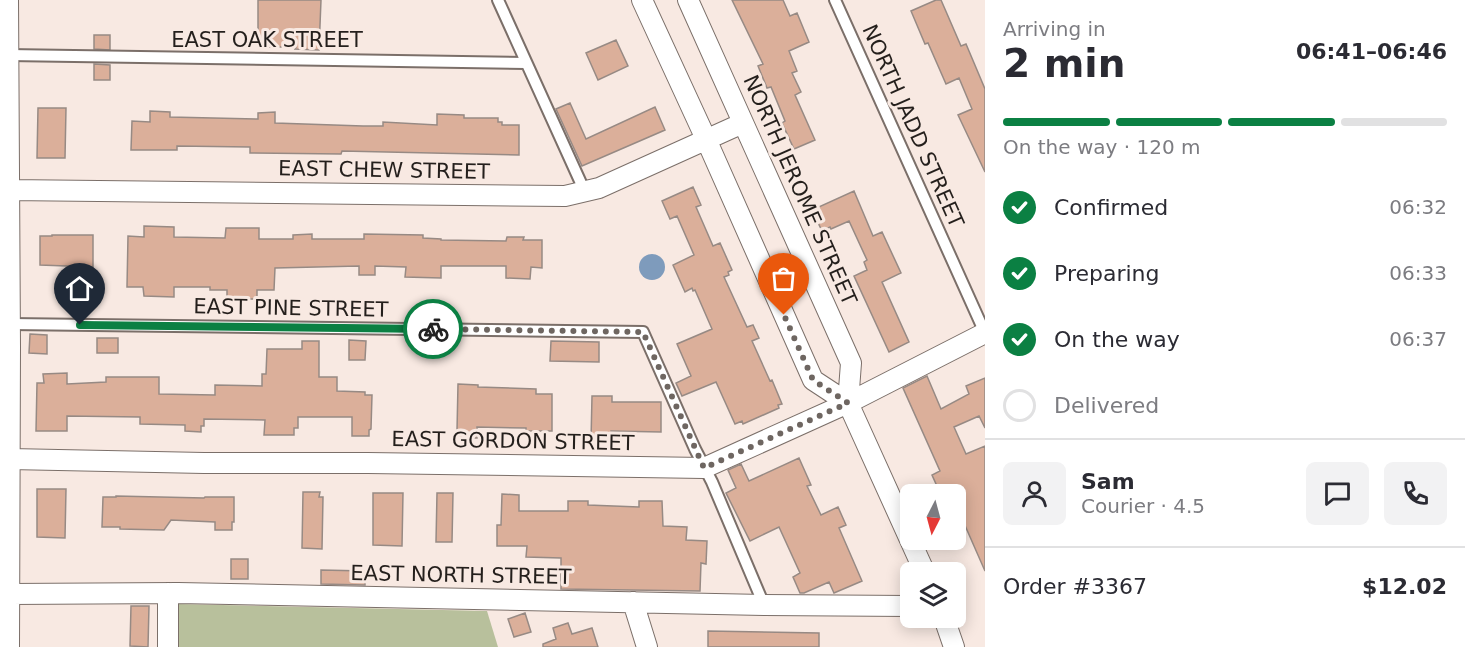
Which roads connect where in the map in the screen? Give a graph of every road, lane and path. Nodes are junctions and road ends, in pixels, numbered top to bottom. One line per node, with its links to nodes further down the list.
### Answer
1 (498, 0): 7 (lane)
2 (642, 0): 9 (street)
3 (688, 0): 8 (street, NORTH JEROME STREET)
4 (835, 0): 14 (lane, NORTH JADD STREET)
5 (5, 4): 6 (street)
6 (8, 55): 7 (lane, EAST OAK STREET); 10 (street)
7 (526, 63): 11 (lane)
8 (743, 123): 9 (street, EAST CHEW STREET); 16 (street, NORTH JEROME STREET)
9 (706, 139): 11 (street, EAST CHEW STREET); 16 (street)
10 (9, 190): 11 (street, EAST CHEW STREET); 12 (street)
11 (585, 192)
12 (5, 299): 13 (street)
13 (10, 324): 15 (street); 18 (lane, EAST PINE STREET)
14 (985, 333): 16 (street, EAST GORDON STREET)
15 (5, 347): 17 (street)
16 (848, 403): 18 (street, EAST GORDON STREET); 19 (street, NORTH JEROME STREET)
17 (7, 451): 18 (street, EAST GORDON STREET); 21 (street)
18 (704, 468): 23 (lane)
19 (920, 562)
20 (168, 593): 21 (street, EAST NORTH STREET); 22 (street, EAST NORTH STREET); 27 (street)
21 (10, 594): 26 (street)
22 (633, 602): 23 (street, EAST NORTH STREET); 28 (street)
23 (765, 605): 24 (street, EAST NORTH STREET)
24 (900, 606)
25 (947, 628): 29 (street)
26 (9, 647)
27 (168, 647)
28 (647, 647)
29 (954, 647)

